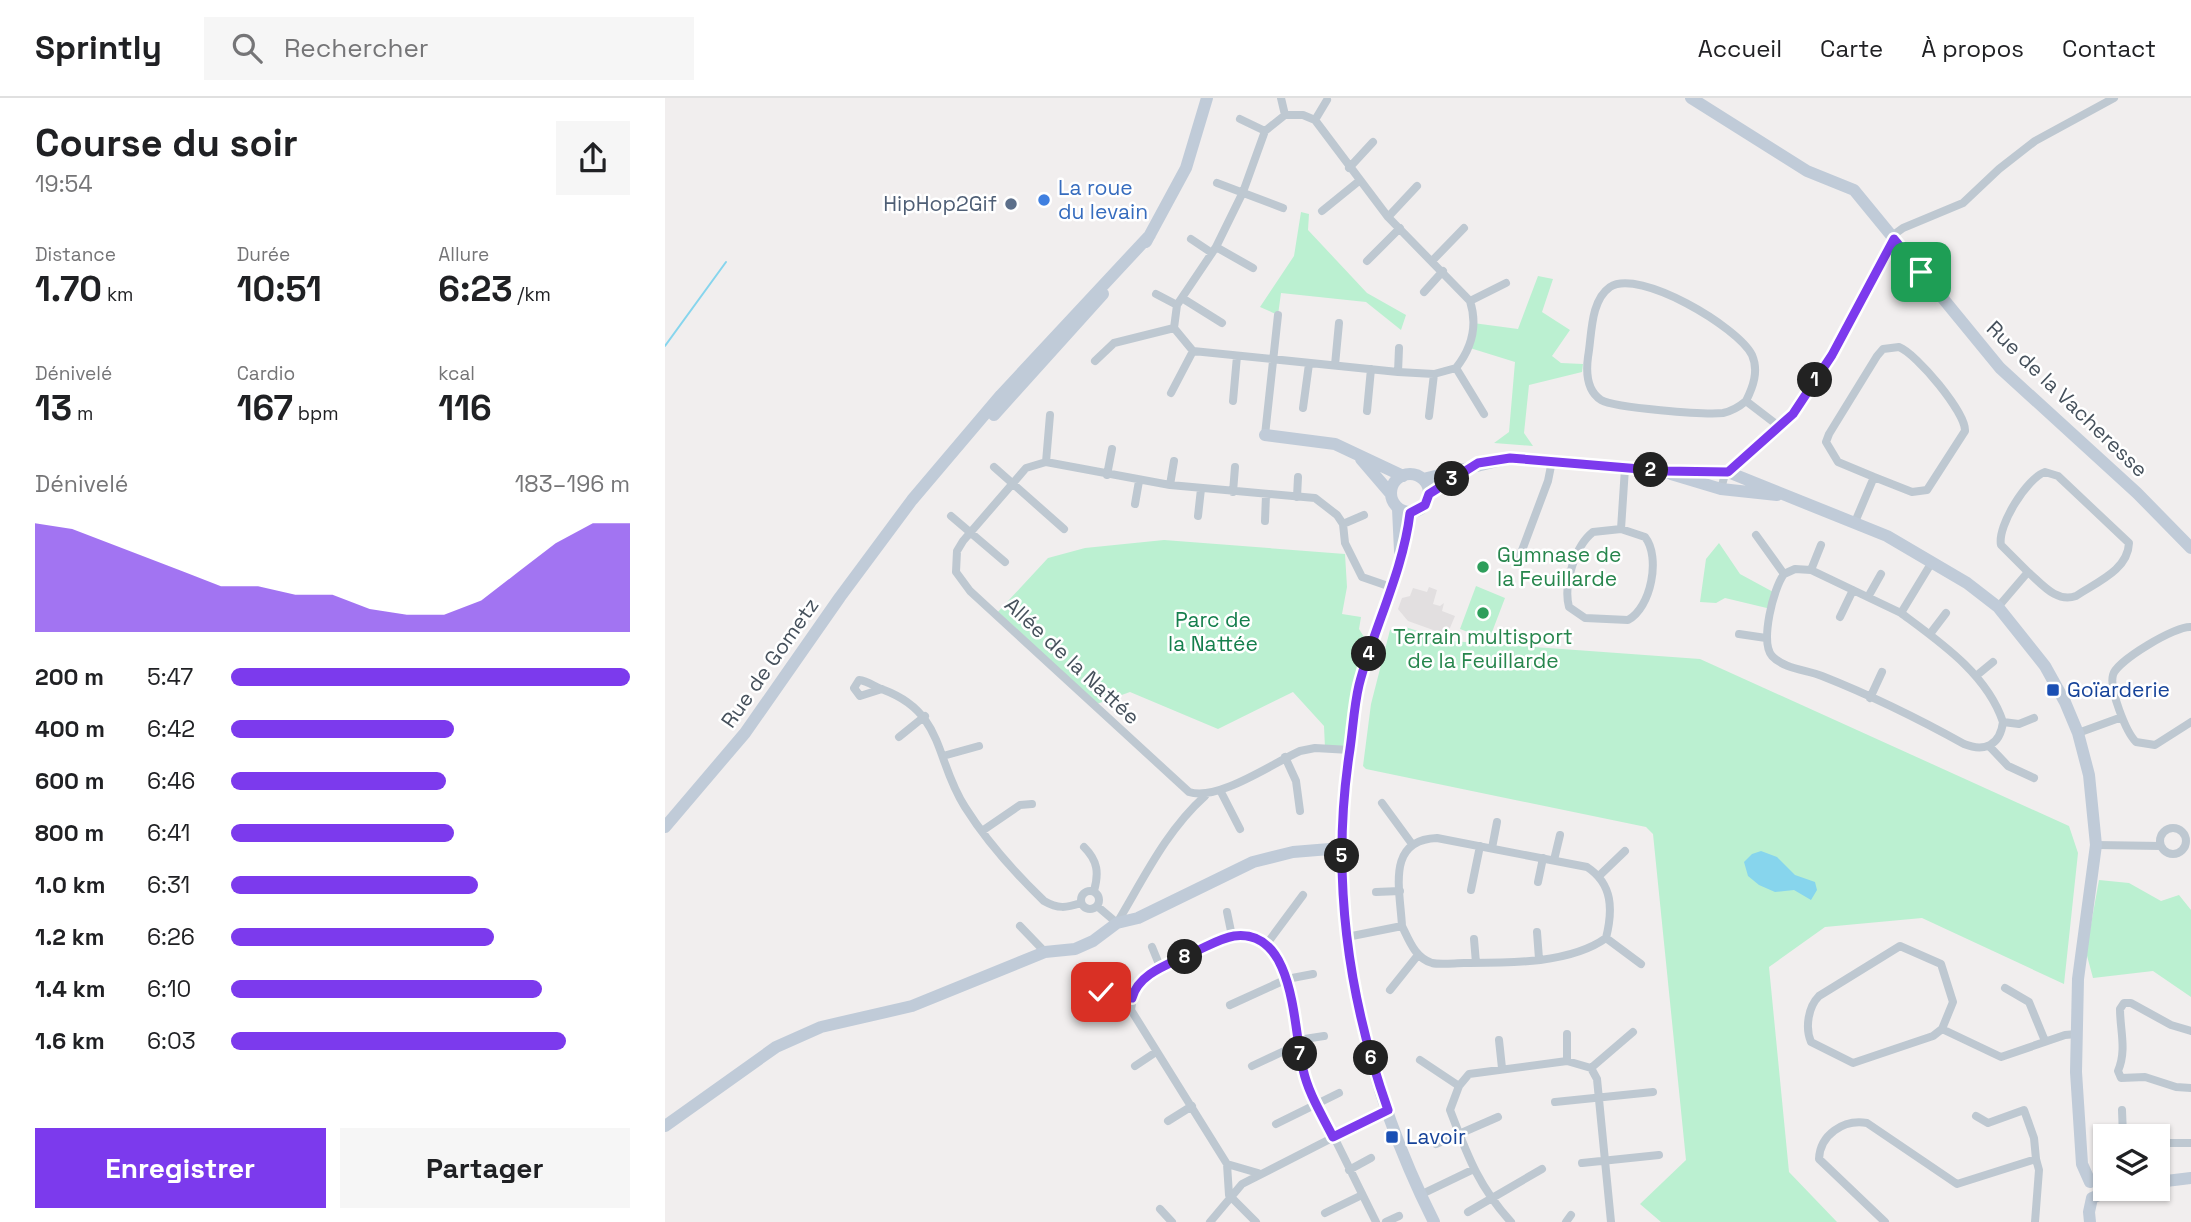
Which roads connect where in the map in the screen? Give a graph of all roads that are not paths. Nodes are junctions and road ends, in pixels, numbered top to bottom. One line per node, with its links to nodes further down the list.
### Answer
1 (1207, 98): 143 (street, Rue de Gometz)
2 (1281, 98): 6 (street)
3 (1691, 98): 21 (street, Rue de la Vacheresse)
4 (2115, 98): 21 (street)
5 (1327, 100): 8 (street)
6 (1285, 115): 8 (street); 9 (street)
7 (1240, 119): 9 (street)
8 (1315, 120): 11 (street)
9 (1265, 131): 15 (street)
10 (1373, 142): 11 (street)
11 (1349, 168): 12 (street)
12 (1359, 181): 17 (street); 18 (street)
13 (1217, 183): 15 (street)
14 (1417, 186): 18 (street)
15 (1243, 192): 16 (street); 23 (street)
16 (1283, 208)
17 (1322, 211)
18 (1388, 217): 19 (street)
19 (1400, 228): 24 (street); 25 (street)
20 (1464, 228): 25 (street)
21 (1893, 237): 56 (street); 100 (street, Rue de la Vacheresse)
22 (1191, 239): 23 (street)
23 (1214, 250): 26 (street); 32 (street)
24 (1367, 261)
25 (1432, 261): 27 (street)
26 (1253, 268)
27 (1443, 271): 29 (street); 31 (street)
28 (1506, 283): 31 (street)
29 (1424, 292)
30 (1156, 294): 32 (street)
31 (1470, 301): 44 (street)
32 (1179, 302): 34 (street); 36 (street)
33 (1278, 315): 41 (street)
34 (1222, 323)
35 (1339, 323): 43 (street)
36 (1174, 328): 38 (street); 40 (street)
37 (1399, 348): 46 (street)
38 (1193, 351): 39 (street); 48 (street)
39 (1237, 356): 41 (street); 49 (street)
40 (1095, 361)
41 (1273, 361): 42 (street); 57 (street)
42 (1309, 364): 43 (street); 51 (street)
43 (1335, 365): 45 (street)
44 (1455, 368): 47 (street); 53 (street)
45 (1371, 369): 46 (street); 52 (street)
46 (1398, 372): 47 (street)
47 (1434, 374): 55 (street)
48 (1171, 393)
49 (1233, 401)
50 (1746, 401): 50 (street); 56 (street)
51 (1303, 408)
52 (1367, 411)
53 (1485, 414)
54 (1050, 415): 63 (street)
55 (1429, 416)
56 (1780, 427): 60 (street)
57 (1265, 435): 59 (street)
58 (1112, 449): 70 (street)
59 (1358, 456): 71 (street); 82 (street)
60 (1744, 460): 69 (street); 74 (street)
61 (1174, 461): 78 (street)
62 (1552, 461): 64 (street); 67 (street); 101 (street)
63 (1046, 462): 70 (street); 77 (street, Allée de la Nattée)
64 (1478, 463): 75 (street); 83 (street)
65 (994, 467): 77 (street)
66 (1235, 467): 81 (street)
67 (1625, 468): 68 (street); 96 (street)
68 (1664, 471): 69 (street); 80 (street)
69 (1728, 472): 74 (street); 80 (street)
70 (1107, 475): 76 (street)
71 (1403, 475): 75 (street); 82 (street)
72 (1298, 477): 86 (street)
73 (1874, 477): 73 (street); 93 (street)
74 (1746, 478): 85 (street)
75 (1423, 479): 83 (street)
76 (1139, 481): 78 (street); 87 (street)
77 (1012, 484): 95 (street); 97 (street, Allée de la Nattée)
78 (1170, 485): 79 (street)
79 (1201, 489): 81 (street); 91 (street)
80 (1721, 489): 85 (street)
81 (1233, 492): 84 (street)
82 (1391, 494): 88 (street)
83 (1429, 494): 88 (street)
84 (1266, 495): 86 (street); 92 (street)
85 (1787, 496): 93 (street)
86 (1297, 497): 94 (street)
87 (1135, 504)
88 (1404, 511): 108 (street)
89 (1364, 515): 94 (street)
90 (951, 516): 97 (street)
91 (1198, 516)
92 (1265, 521)
93 (1855, 522): 103 (street)
94 (1343, 524): 108 (street)
95 (1064, 529)
96 (1621, 530): 96 (street)
97 (970, 532): 102 (street); 138 (street, Allée de la Nattée)
98 (1756, 535): 106 (street)
99 (1821, 545): 104 (street)
100 (2191, 548)
101 (1518, 561)
102 (1005, 562)
103 (1933, 562): 111 (street); 112 (street)
104 (1811, 570): 106 (street); 109 (street)
105 (2028, 572): 105 (street); 111 (street)
106 (1784, 574): 118 (street)
107 (1881, 574): 110 (street)
108 (1391, 587): 133 (street)
109 (1853, 590): 110 (street); 114 (street)
110 (1868, 597): 112 (street)
111 (1998, 607): 129 (street)
112 (1901, 613): 117 (street)
113 (1945, 613): 117 (street)
114 (1840, 617)
115 (2191, 627): 125 (street)
116 (1739, 634): 118 (street)
117 (1930, 635): 121 (street)
118 (1766, 638): 123 (street)
119 (1993, 662): 121 (street)
120 (1882, 673): 123 (street)
121 (1976, 676): 127 (street)
122 (882, 689): 124 (street)
123 (1870, 698): 132 (street)
124 (925, 716): 130 (street); 134 (street)
125 (2122, 717): 128 (street); 129 (street)
126 (2034, 718): 127 (street)
127 (2003, 722): 132 (street)
128 (2191, 722)
129 (2078, 733): 148 (street)
130 (899, 737)
131 (979, 746): 134 (street)
132 (1990, 747): 136 (street)
133 (1350, 750): 135 (street); 152 (street)
134 (943, 756): 145 (street)
135 (1285, 757): 137 (street); 141 (street)
136 (2034, 778)
137 (1220, 790): 138 (street); 144 (street)
138 (1205, 796): 167 (street)
139 (1383, 803): 147 (street)
140 (1032, 804): 145 (street)
141 (1300, 811)
142 (1497, 822): 153 (street)
143 (665, 827)
144 (1240, 829)
145 (982, 831): 164 (street)
146 (1560, 835): 156 (street)
147 (1412, 844): 149 (street); 161 (street)
148 (2096, 845): 150 (street); 194 (street)
149 (1480, 846): 153 (street); 159 (street)
150 (2161, 846)
151 (1084, 847): 160 (street)
152 (1342, 848): 167 (street); 172 (street)
153 (1492, 848): 155 (street)
154 (1625, 851): 157 (street)
155 (1543, 858): 156 (street); 158 (street)
156 (1554, 860): 157 (street)
157 (1600, 875): 173 (street)
158 (1538, 882)
159 (1471, 890)
160 (1094, 891): 164 (street); 165 (street)
161 (1400, 891): 162 (street); 169 (street)
162 (1376, 892)
163 (1303, 895): 175 (street)
164 (1081, 902): 165 (street)
165 (1097, 906): 167 (street)
166 (1227, 912): 171 (street)
167 (1117, 923): 177 (street)
168 (1020, 926): 177 (street)
169 (1402, 926): 172 (street); 178 (street)
170 (1537, 932): 179 (street)
171 (1232, 936): 175 (street); 182 (street)
172 (1346, 937): 214 (street)
173 (1606, 938): 179 (street); 181 (street)
174 (1474, 939): 180 (street)
175 (1266, 944): 184 (street)
176 (1152, 947): 182 (street)
177 (1051, 952): 221 (street)
178 (1417, 955): 180 (street); 186 (street)
179 (1539, 959): 180 (street)
180 (1476, 963)
181 (1641, 964)
182 (1161, 968): 188 (street)
183 (1313, 974): 184 (street)
184 (1287, 979): 189 (street); 198 (street)
185 (2005, 988): 197 (street)
186 (1390, 990)
187 (1101, 992): 188 (street)
188 (1132, 998): 199 (street)
189 (1230, 1005)
190 (1942, 1029): 190 (street); 197 (street)
191 (2191, 1031): 207 (street)
192 (1633, 1032): 205 (street)
193 (1567, 1034): 201 (street)
194 (2077, 1034): 197 (street); 238 (street)
195 (1324, 1036): 198 (street)
196 (1499, 1040): 204 (street)
197 (2045, 1041)
198 (1299, 1042): 203 (street); 212 (street)
199 (1156, 1052): 202 (street); 213 (street)
200 (1420, 1060): 206 (street)
201 (1567, 1061): 204 (street); 205 (street)
202 (1135, 1066)
203 (1252, 1066)
204 (1502, 1068): 206 (street)
205 (1591, 1068): 210 (street)
206 (1459, 1086): 222 (street)
207 (2191, 1088)
208 (1653, 1092): 210 (street)
209 (1339, 1093): 212 (street)
210 (1600, 1097): 211 (street); 230 (street)
211 (1555, 1102)
212 (1316, 1103): 219 (street); 223 (street)
213 (1192, 1106): 218 (street); 232 (street)
214 (1388, 1110): 223 (street); 240 (street)
215 (2122, 1110): 220 (street)
216 (1976, 1116): 229 (street)
217 (1498, 1117): 222 (street)
218 (1168, 1121)
219 (1276, 1124)
220 (2123, 1124)
221 (665, 1126)
222 (1459, 1135): 226 (street); 235 (street)
223 (1333, 1137): 234 (street); 236 (street)
224 (2170, 1143): 225 (street)
225 (2191, 1143)
226 (1436, 1144)
227 (1659, 1155): 230 (street)
228 (1371, 1158): 234 (street)
229 (2036, 1159): 257 (street); 258 (street)
230 (1604, 1161): 231 (street); 256 (street)
231 (1582, 1163)
232 (1227, 1164): 236 (street); 241 (street)
233 (1542, 1169): 243 (street)
234 (1349, 1170): 242 (street)
235 (1472, 1170): 240 (street); 243 (street)
236 (1258, 1173): 241 (street)
237 (2191, 1178): 239 (street)
238 (2093, 1181)
239 (2170, 1181)
240 (1422, 1194): 254 (street)
241 (1229, 1195): 250 (street); 251 (street)
242 (1362, 1195): 247 (street); 252 (street)
243 (1490, 1199): 246 (street); 255 (street)
244 (2095, 1201): 259 (street)
245 (1160, 1209): 249 (street)
246 (1468, 1212)
247 (1325, 1213)
248 (1399, 1216): 253 (street)
249 (1172, 1222)
250 (1210, 1222)
251 (1256, 1222)
252 (1376, 1222)
253 (1386, 1222)
254 (1434, 1222)
255 (1511, 1222)
256 (1611, 1222)
257 (1885, 1222)
258 (2035, 1222)
259 (2090, 1222)

